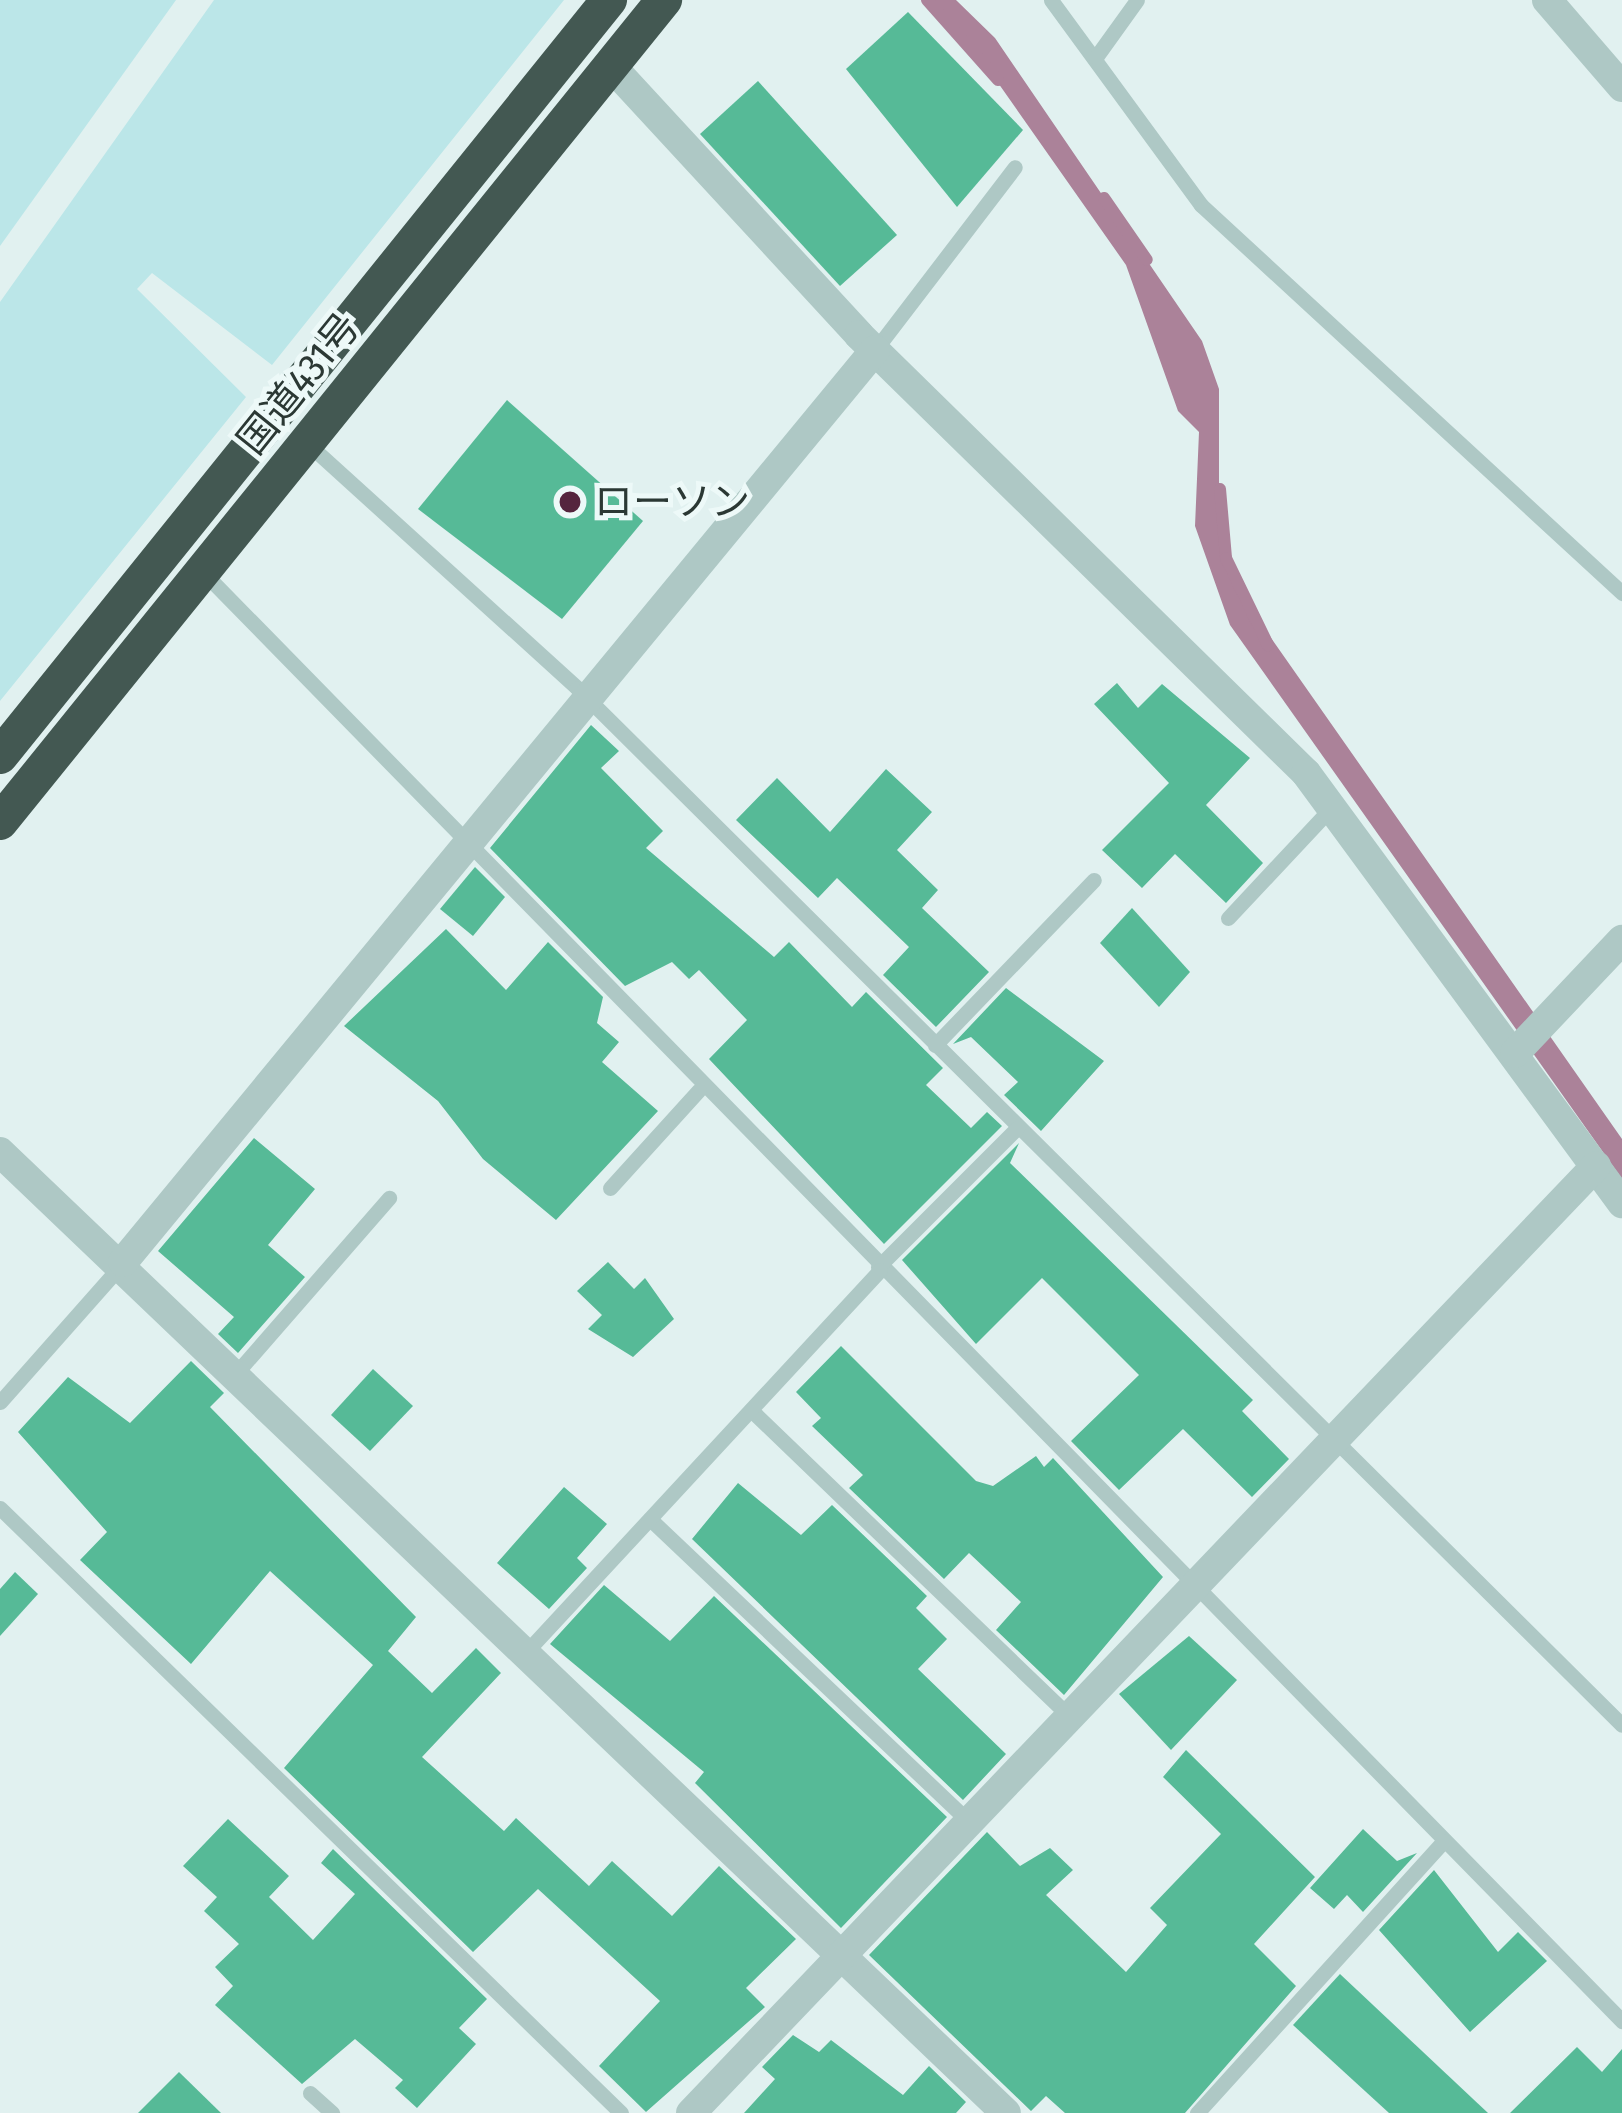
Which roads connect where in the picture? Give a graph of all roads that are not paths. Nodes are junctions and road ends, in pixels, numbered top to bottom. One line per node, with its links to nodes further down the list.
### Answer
1 (609, 0): 15 (highway, 国道431号)
2 (664, 0): 7 (highway, 国道431号)
3 (1051, 0): 6 (lane)
4 (1137, 0): 6 (lane)
5 (1546, 0): 8 (street)
6 (1096, 57): 13 (lane)
7 (612, 67): 10 (street); 11 (highway, 国道431号)
8 (1622, 87)
9 (1015, 167): 10 (lane)
10 (875, 350): 14 (street); 16 (street)
11 (306, 442): 12 (highway, 国道431号); 14 (lane)
12 (202, 571): 17 (highway, 国道431号); 18 (lane)
13 (1622, 593)
14 (592, 703): 18 (street); 23 (lane)
15 (0, 756)
16 (1332, 807): 20 (lane); 22 (street)
17 (0, 822)
18 (471, 853): 24 (lane); 31 (street)
19 (1094, 880): 23 (lane)
20 (1228, 917)
21 (1622, 940): 22 (street)
22 (1528, 1039): 27 (street)
23 (935, 1046): 25 (lane)
24 (699, 1090): 28 (lane); 32 (lane)
25 (1017, 1128): 32 (lane); 36 (lane)
26 (0, 1152): 31 (street)
27 (1596, 1166): 30 (street); 36 (street)
28 (610, 1188)
29 (389, 1198): 33 (lane)
30 (1622, 1203)
31 (124, 1262): 33 (street); 34 (lane)
32 (879, 1268): 35 (lane); 39 (lane)
33 (238, 1371): 40 (street)
34 (0, 1402)
35 (751, 1410): 38 (lane); 41 (lane)
36 (1331, 1443): 39 (street); 42 (lane)
37 (0, 1508): 49 (lane)
38 (650, 1519): 40 (lane); 43 (lane)
39 (1194, 1591): 41 (street); 44 (lane)
40 (527, 1651): 45 (street)
41 (1072, 1719): 43 (street)
42 (1622, 1725)
43 (971, 1823): 45 (street)
44 (1444, 1841): 46 (lane); 52 (lane)
45 (840, 1954): 50 (street); 51 (street)
46 (1622, 2021)
47 (310, 2093): 48 (lane)
48 (332, 2113)
49 (621, 2113)
50 (691, 2113)
51 (1006, 2113)
52 (1197, 2113)

